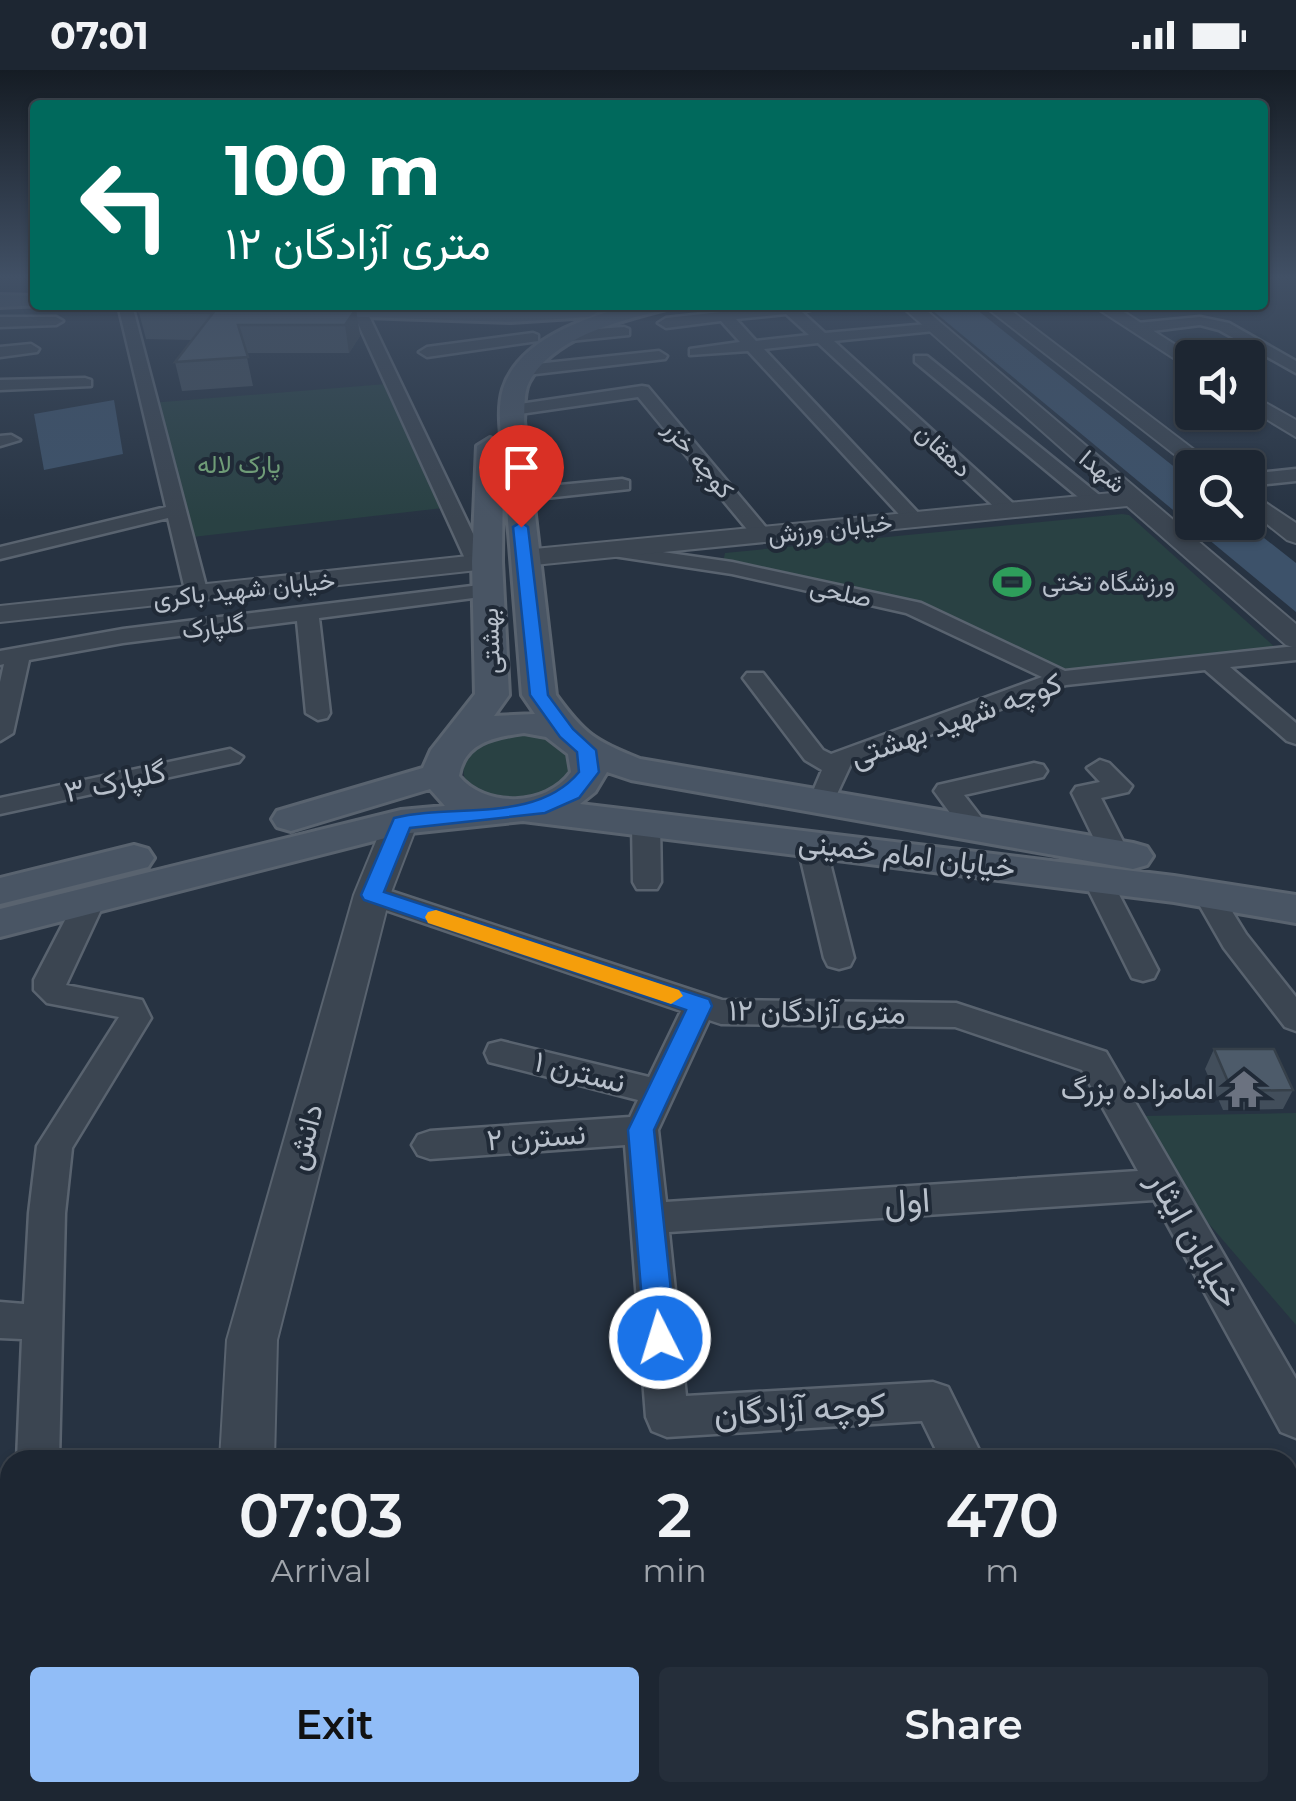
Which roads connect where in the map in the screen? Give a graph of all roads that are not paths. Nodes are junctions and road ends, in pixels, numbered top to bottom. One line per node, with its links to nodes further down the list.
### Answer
1 (138, 359): 34 (street)
2 (383, 359): 33 (street)
3 (513, 359): 33 (main road, بهشتی)
4 (541, 359): 11 (main road)
5 (633, 359): 11 (street)
6 (764, 359): 27 (street)
7 (845, 359): 24 (street, دهقان)
8 (922, 359): 23 (street)
9 (972, 359): 22 (street, شهدا)
10 (1063, 359): 17 (street)
11 (527, 370): 14 (main road, بهشتی)
12 (85, 383): 13 (street)
13 (0, 385)
14 (513, 410): 21 (main road, بهشتی); 28 (street, کوچه خزر)
15 (1265, 410): 16 (street)
16 (1296, 430)
17 (1182, 450)
18 (1296, 474): 19 (street)
19 (1265, 478)
20 (622, 485): 21 (street)
21 (518, 496): 32 (main road, بهشتی)
22 (1135, 498): 23 (street, خیابان ورزش); 37 (street, شهدا)
23 (1096, 502): 24 (street, خیابان ورزش)
24 (1010, 511): 27 (street, خیابان ورزش)
25 (1265, 511): 29 (street)
26 (170, 512): 31 (street)
27 (915, 520): 28 (street, خیابان ورزش)
28 (762, 535): 30 (street, خیابان ورزش)
29 (1296, 535)
30 (607, 550): 32 (street, خیابان ورزش); 42 (street, صلحی)
31 (0, 552)
32 (524, 558): 33 (main road); 47 (main road, بهشتی)
33 (484, 571): 34 (street, خیابان شهید باکری); 36 (street, گلپارک); 46 (main road, بهشتی)
34 (197, 594): 35 (street, خیابان شهید باکری)
35 (0, 614)
36 (307, 614): 39 (street, گلپارک); 43 (street)
37 (1296, 638)
38 (1296, 652): 40 (street, کوچه شهید بهشتی)
39 (9, 657): 44 (street, گلپارک)
40 (1210, 662): 42 (street, کوچه شهید بهشتی); 45 (street)
41 (755, 678): 49 (street)
42 (1062, 678): 49 (street, کوچه شهید بهشتی)
43 (318, 713)
44 (2, 721)
45 (1296, 736)
46 (459, 739): 47 (main road); 52 (main road)
47 (576, 741): 53 (main road, خیابان امام خمینی); 55 (main road)
48 (230, 758): 54 (street, گلپارک ۳)
49 (836, 767): 53 (street, کوچه شهید بهشتی)
50 (1100, 768): 60 (street)
51 (1034, 771): 58 (street)
52 (438, 775): 55 (main road); 63 (main road)
53 (820, 803): 58 (main road, خیابان امام خمینی)
54 (0, 806)
55 (506, 811): 56 (main road, خیابان امام خمینی); 57 (main road, خیابان امام خمینی)
56 (402, 822): 65 (street, دانش); 66 (main road, خیابان امام خمینی)
57 (646, 822): 59 (main road, خیابان امام خمینی); 61 (street)
58 (977, 830): 60 (main road, خیابان امام خمینی)
59 (810, 843): 60 (main road, خیابان امام خمینی); 69 (street)
60 (1106, 866): 62 (main road, خیابان امام خمینی); 64 (main road, خیابان امام خمینی); 70 (street)
61 (647, 882)
62 (1296, 882)
63 (0, 892)
64 (1207, 894): 67 (main road, خیابان امام خمینی); 72 (street)
65 (372, 895): 71 (street, ۱۲ متری آزادگان); 84 (street, دانش)
66 (91, 899): 68 (main road, خیابان امام خمینی); 81 (street)
67 (1296, 909)
68 (0, 924)
69 (839, 958)
70 (1143, 970)
71 (700, 1006): 74 (street, ۱۲ متری آزادگان); 75 (street)
72 (1296, 1019)
73 (501, 1053): 75 (street, نسترن ۱)
74 (1094, 1061): 78 (street, خیابان ایثار)
75 (659, 1092): 76 (street)
76 (641, 1130): 77 (street, نسترن ۲); 79 (street, کوچه آزادگان)
77 (430, 1145)
78 (1164, 1184): 79 (street, اول); 82 (street, خیابان ایثار)
79 (650, 1218): 85 (street, کوچه آزادگان)
80 (0, 1320): 81 (street)
81 (43, 1323): 83 (street)
82 (1296, 1418)
83 (38, 1450)
84 (247, 1450)
85 (958, 1450)

